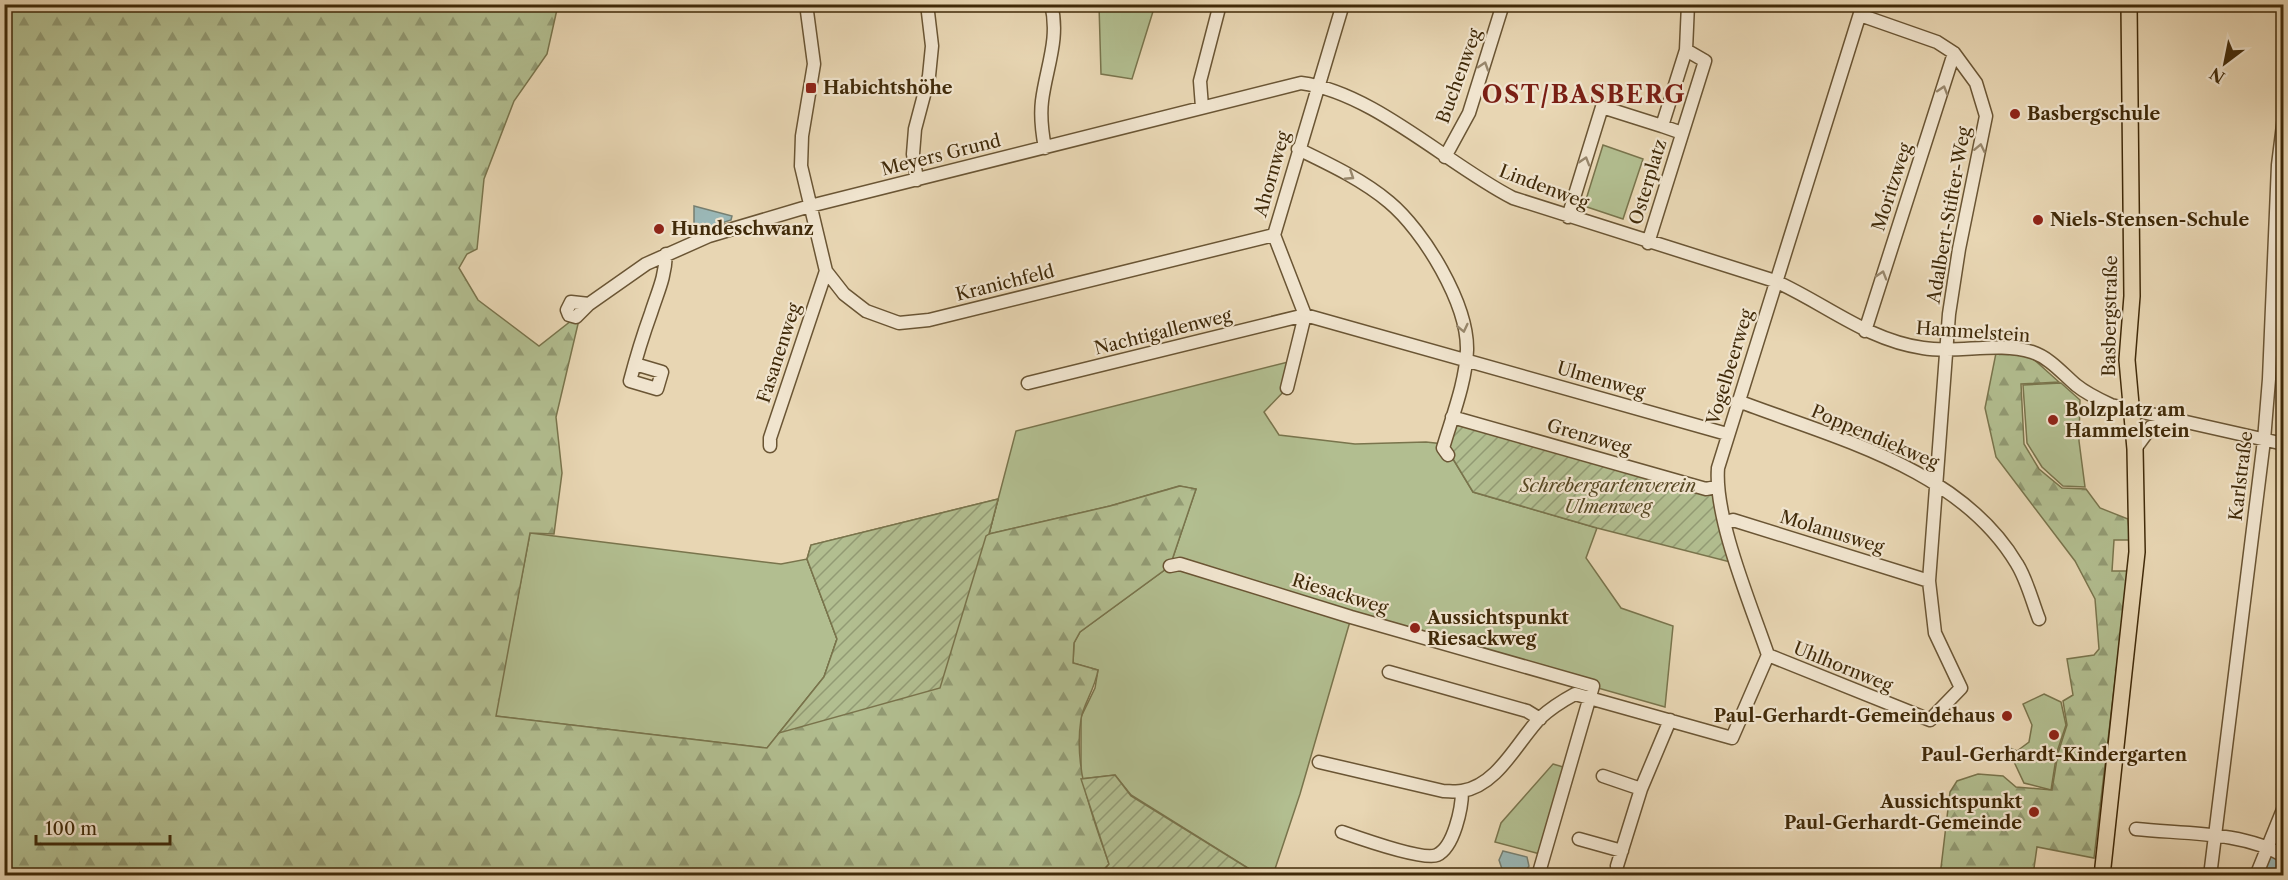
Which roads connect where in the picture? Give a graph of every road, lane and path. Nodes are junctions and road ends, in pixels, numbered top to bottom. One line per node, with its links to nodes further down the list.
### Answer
1 (806, 4): 21 (street)
2 (927, 4): 20 (street)
3 (1051, 4): 17 (street)
4 (1220, 4): 13 (street)
5 (1343, 4): 12 (street, Ahornweg)
6 (1503, 4): 19 (street, Buchenweg, one-way to 6)
7 (1688, 4): 10 (street, Osterplatz)
8 (2129, 4): 37 (main road, Basbergstraße)
9 (1861, 10): 11 (street, Adalbert-Stifter-Weg); 27 (street, Vogelbeerweg)
10 (1686, 50): 15 (street, Osterplatz); 16 (street, Osterplatz)
11 (1954, 53): 30 (street, Moritzweg, one-way to 11); 31 (street, Adalbert-Stifter-Weg, one-way to 11)
12 (1318, 85): 13 (street, Meyers Grund); 18 (street, Ahornweg); 19 (street, Lindenweg)
13 (1202, 107): 17 (street, Meyers Grund)
14 (2283, 117): 41 (street, Karlstraße)
15 (1662, 126): 16 (street, Osterplatz); 22 (street, Osterplatz, one-way to 15)
16 (1682, 133): 24 (street, Osterplatz)
17 (1045, 148): 20 (street, Meyers Grund)
18 (1298, 149): 23 (street, Ahornweg); 32 (street, one-way to 32)
19 (1445, 158): 22 (street, Lindenweg)
20 (917, 180): 21 (street, Meyers Grund)
21 (810, 206): 25 (street, Meyers Grund); 26 (street, Kranichfeld)
22 (1568, 217): 24 (street, Lindenweg)
23 (1274, 235): 26 (street, Kranichfeld); 29 (street, Ahornweg)
24 (1648, 243): 27 (street, Lindenweg)
25 (666, 254): 28 (street, Meyers Grund); 33 (street)
26 (826, 271): 43 (street, Fasanenweg)
27 (1775, 281): 30 (street, Hammelstein); 36 (street, Vogelbeerweg)
28 (589, 304)
29 (1305, 315): 32 (street, Ulmenweg); 34 (street, Nachtigallenweg); 35 (street)
30 (1864, 331): 31 (street, Hammelstein)
31 (1947, 351): 37 (street, Hammelstein); 46 (street, Adalbert-Stifter-Weg)
32 (1466, 361): 38 (street); 40 (street, Ulmenweg)
33 (635, 364)
34 (1028, 383)
35 (1287, 388)
36 (1738, 400): 40 (street, Vogelbeerweg); 46 (street, Poppendiekweg)
37 (2130, 410): 39 (street, Hammelstein); 44 (main road, Basbergstraße)
38 (1452, 417): 45 (street); 47 (street, Grenzweg)
39 (2175, 420): 41 (street, Hammelstein); 44 (street)
40 (1727, 434): 47 (street, Vogelbeerweg)
41 (2264, 440): 42 (street, Hammelstein); 65 (street, Karlstraße)
42 (2283, 444)
43 (770, 446)
44 (2135, 449): 72 (main road, Basbergstraße)
45 (1448, 455)
46 (1935, 482): 50 (street, Adalbert-Stifter-Weg); 51 (street, Poppendiekweg)
47 (1716, 487): 48 (street, Vogelbeerweg)
48 (1725, 522): 50 (street, Molanusweg); 52 (street, Vogelbeerweg)
49 (1170, 566): 55 (street, Riesackweg)
50 (1929, 581): 54 (street, Adalbert-Stifter-Weg)
51 (2039, 619)
52 (1768, 655): 54 (street, Uhlhornweg); 57 (street)
53 (1389, 672): 56 (street)
54 (1961, 688)
55 (1591, 697): 56 (street); 57 (street); 71 (street)
56 (1540, 719): 61 (street)
57 (1670, 720): 60 (street)
58 (1319, 762): 61 (street)
59 (1603, 776): 60 (street)
60 (1641, 789): 68 (street)
61 (1462, 791): 64 (street)
62 (2283, 807): 67 (street)
63 (2136, 829): 65 (street)
64 (1342, 832)
65 (2215, 837): 67 (street); 73 (street, Karlstraße)
66 (1579, 839): 68 (street)
67 (2268, 847): 69 (street); 74 (street)
68 (1622, 851): 70 (street)
69 (2283, 856)
70 (1617, 866)
71 (1538, 876)
72 (2102, 876)
73 (2210, 876)
74 (2256, 876)

